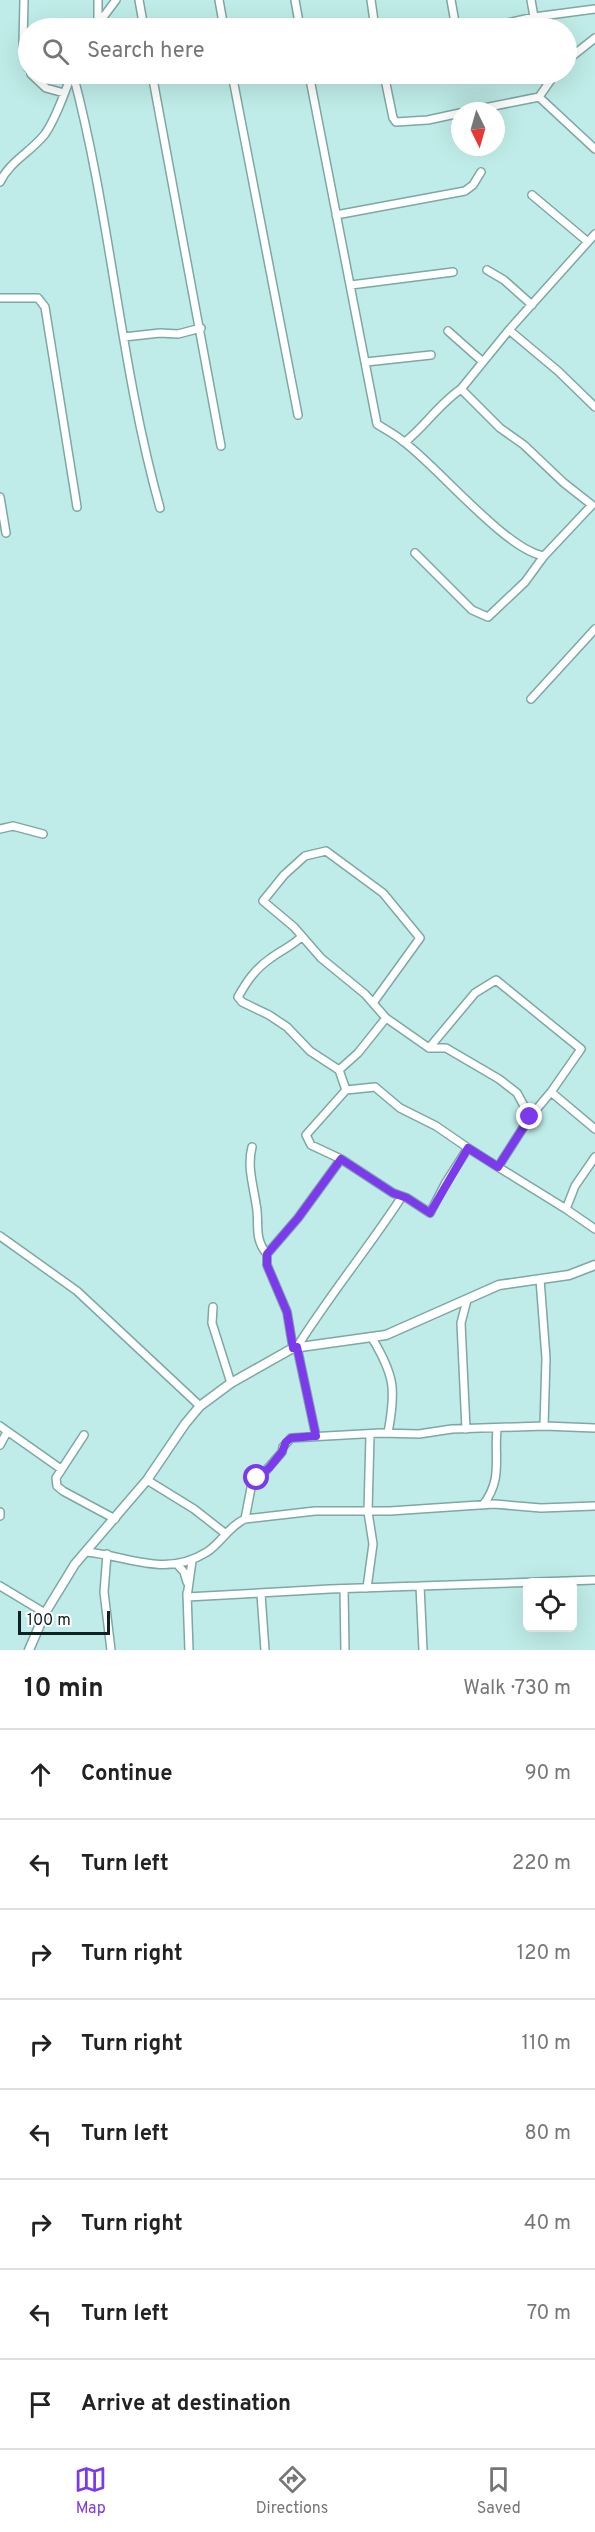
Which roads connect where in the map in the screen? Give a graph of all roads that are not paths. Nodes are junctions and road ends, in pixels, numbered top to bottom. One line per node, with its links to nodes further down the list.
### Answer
1 (24, 0): 12 (street)
2 (98, 0): 13 (street)
3 (116, 0): 14 (street)
4 (139, 0): 15 (street)
5 (219, 0): 16 (street)
6 (295, 0): 17 (street)
7 (371, 0): 18 (street)
8 (451, 0): 19 (street)
9 (531, 0): 11 (street)
10 (595, 9): 11 (street)
11 (534, 17): 20 (street)
12 (24, 18)
13 (97, 18)
14 (103, 18)
15 (142, 18)
16 (222, 18)
17 (298, 18)
18 (374, 18)
19 (454, 18)
20 (530, 18)
21 (595, 38): 22 (street)
22 (577, 53)
23 (42, 84): 31 (street)
24 (68, 84): 31 (street)
25 (75, 84): 50 (street)
26 (154, 84): 47 (street)
27 (234, 84): 56 (street)
28 (311, 84): 39 (street)
29 (386, 84): 34 (street)
30 (548, 84): 32 (street)
31 (64, 93): 37 (street)
32 (539, 97): 33 (street); 35 (street)
33 (505, 104)
34 (451, 115)
35 (595, 148)
36 (481, 172): 39 (street)
37 (0, 182)
38 (532, 195): 41 (street)
39 (336, 214): 44 (street)
40 (595, 234): 41 (street)
41 (588, 242): 46 (street)
42 (487, 270): 46 (street)
43 (453, 272): 44 (street)
44 (351, 285): 52 (street)
45 (0, 298): 61 (street)
46 (532, 305): 48 (street)
47 (201, 328): 50 (street); 58 (street)
48 (509, 330): 53 (street); 55 (street)
49 (448, 331): 53 (street)
50 (124, 337): 62 (street)
51 (431, 355): 52 (street)
52 (366, 362): 57 (street)
53 (483, 362): 54 (street)
54 (461, 389): 57 (street); 60 (street)
55 (595, 407)
56 (298, 415)
57 (405, 442): 65 (street)
58 (221, 446)
59 (0, 497): 63 (street)
60 (594, 505): 65 (street)
61 (77, 507)
62 (160, 508)
63 (6, 533)
64 (416, 553): 65 (street)
65 (544, 556)
66 (595, 629): 67 (street)
67 (531, 699)
68 (0, 829): 69 (street)
69 (43, 834)
70 (302, 936): 71 (street); 71 (street); 74 (street)
71 (374, 1003): 72 (street)
72 (387, 1018): 73 (street); 74 (street)
73 (429, 1048): 76 (street); 77 (street)
74 (339, 1070): 75 (street)
75 (346, 1090): 80 (street); 82 (street)
76 (551, 1092): 77 (street); 78 (street)
77 (530, 1117): 83 (street)
78 (595, 1129)
79 (252, 1147): 88 (street)
80 (468, 1148): 82 (street); 83 (street)
81 (595, 1157): 85 (street)
82 (341, 1159): 88 (street)
83 (498, 1167): 85 (street)
84 (399, 1201): 94 (street)
85 (566, 1209): 86 (street)
86 (595, 1229)
87 (0, 1236): 96 (street)
88 (267, 1254): 94 (street)
89 (595, 1264): 90 (street)
90 (540, 1279): 91 (street); 98 (street)
91 (467, 1300): 93 (street); 100 (street)
92 (213, 1307): 95 (street)
93 (372, 1338): 94 (street); 103 (street)
94 (295, 1347): 95 (street); 106 (street)
95 (231, 1383): 96 (street)
96 (200, 1406): 109 (street)
97 (0, 1426): 102 (street)
98 (544, 1426): 99 (street); 101 (street)
99 (595, 1428)
100 (466, 1429): 101 (street); 103 (street)
101 (497, 1429): 110 (street)
102 (7, 1432): 107 (street); 108 (street)
103 (388, 1433): 104 (street)
104 (370, 1435): 106 (street); 112 (street)
105 (84, 1436): 108 (street)
106 (316, 1436): 114 (street)
107 (0, 1446)
108 (61, 1469): 113 (street)
109 (147, 1480): 113 (street); 115 (street)
110 (483, 1505): 111 (street); 112 (street)
111 (595, 1506)
112 (368, 1512): 114 (street); 123 (street)
113 (115, 1519): 116 (street)
114 (245, 1519): 115 (street)
115 (226, 1534): 118 (street)
116 (86, 1551): 117 (street); 127 (street)
117 (107, 1554): 119 (street); 129 (street)
118 (192, 1561): 119 (street); 126 (street)
119 (177, 1564): 126 (street)
120 (595, 1580): 122 (street)
121 (0, 1586): 127 (street)
122 (420, 1586): 123 (street); 133 (street)
123 (367, 1588): 124 (street)
124 (344, 1589): 125 (street); 132 (street)
125 (261, 1594): 126 (street); 131 (street)
126 (187, 1597): 130 (street)
127 (45, 1613): 128 (street)
128 (29, 1650)
129 (111, 1650)
130 (189, 1650)
131 (265, 1650)
132 (345, 1650)
133 (423, 1650)

